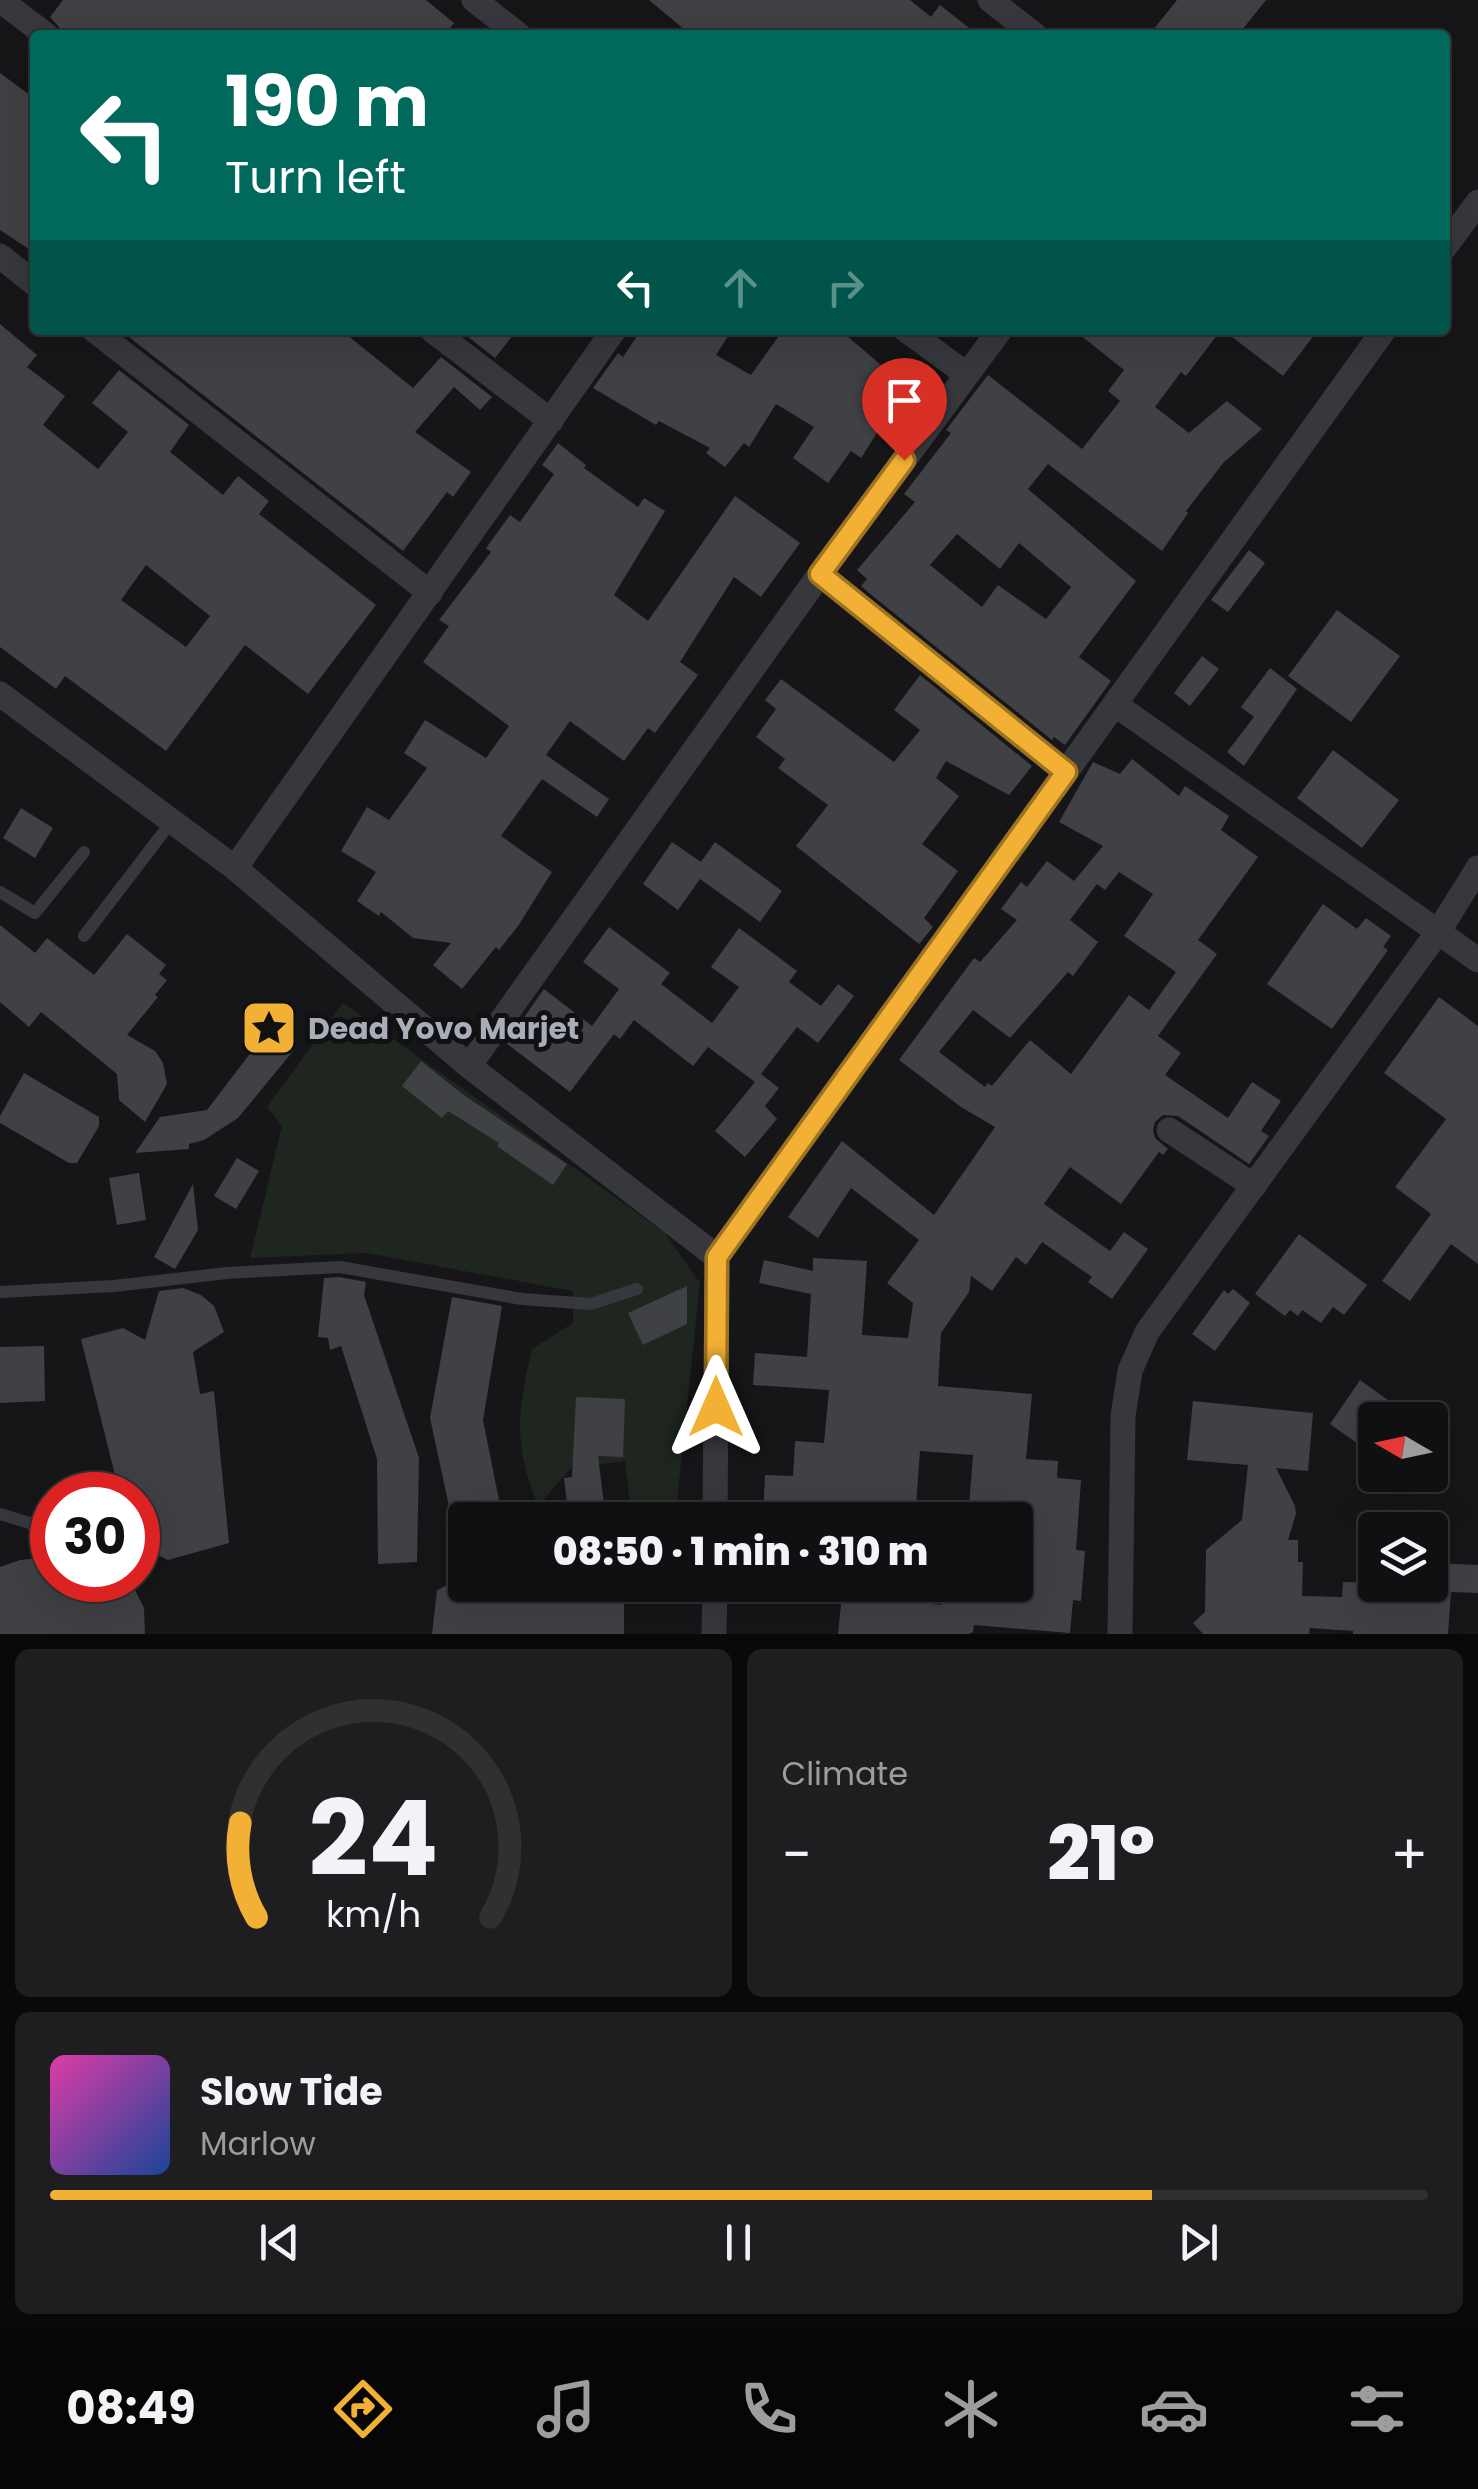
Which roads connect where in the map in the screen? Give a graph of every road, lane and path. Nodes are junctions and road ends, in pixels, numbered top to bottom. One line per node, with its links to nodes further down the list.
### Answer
1 (0, 0): 4 (street)
2 (474, 0): 5 (street)
3 (990, 0): 6 (street)
4 (31, 9)
5 (512, 30)
6 (1029, 30)
7 (1478, 202): 8 (street)
8 (1450, 240)
9 (0, 256): 10 (street)
10 (30, 280)
11 (100, 335): 20 (street)
12 (439, 335): 18 (street)
13 (611, 335): 18 (street)
14 (913, 335): 17 (street)
15 (996, 335): 17 (street)
16 (1380, 335): 22 (street)
17 (966, 374): 19 (street)
18 (551, 421): 20 (street)
19 (820, 574): 23 (street); 32 (street)
20 (430, 593): 26 (street)
21 (0, 694): 24 (street)
22 (1116, 705): 23 (street); 29 (street)
23 (1066, 772): 35 (street)
24 (172, 821): 26 (street); 30 (lane)
25 (84, 852): 28 (lane)
26 (234, 868): 32 (street)
27 (1478, 868): 29 (street)
28 (0, 892)
29 (1438, 932): 31 (street); 34 (street)
30 (84, 936)
31 (1478, 960)
32 (469, 1066): 35 (street)
33 (1169, 1130): 34 (street)
34 (1254, 1186): 43 (street)
35 (717, 1257): 38 (street)
36 (636, 1289): 37 (lane)
37 (0, 1292)
38 (715, 1502)
39 (0, 1514): 40 (lane)
40 (30, 1523)
41 (714, 1602): 42 (street)
42 (714, 1634)
43 (1120, 1634)

